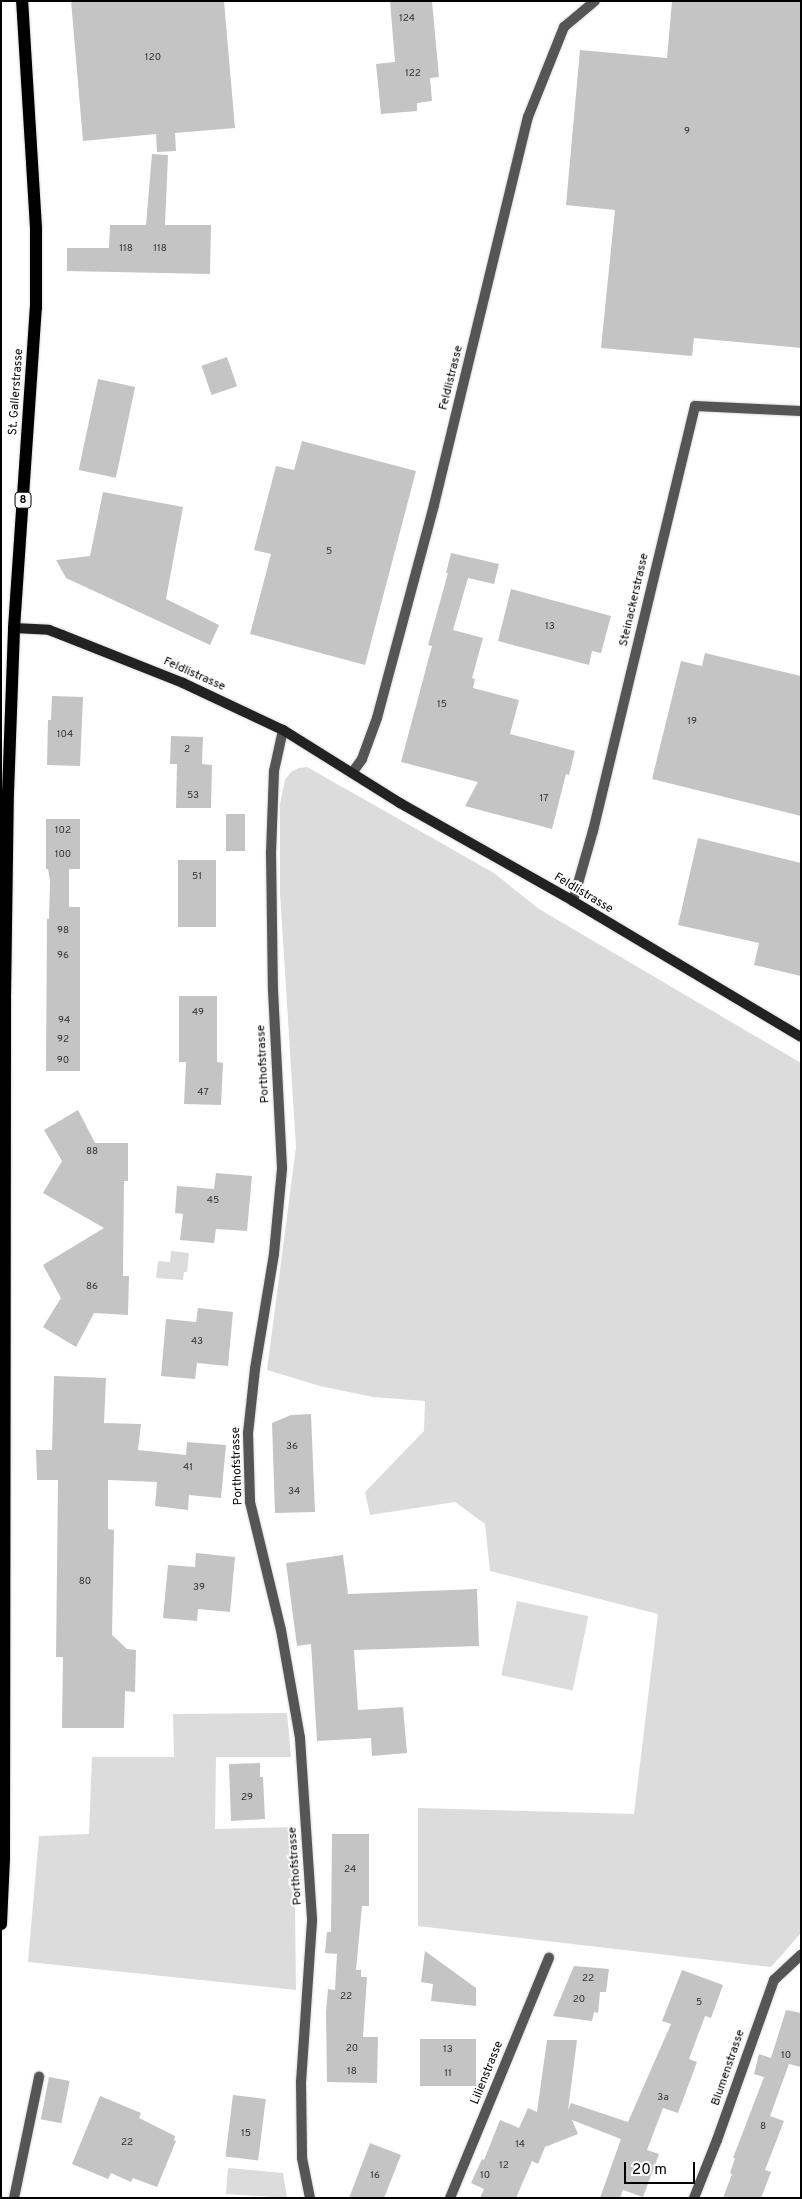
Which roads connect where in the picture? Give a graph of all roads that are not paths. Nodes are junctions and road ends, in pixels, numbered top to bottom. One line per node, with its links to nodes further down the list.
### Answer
1 (22, 1): 4 (main road, St. Gallerstrasse / 8)
2 (595, 1): 6 (street, Feldlistrasse)
3 (801, 411): 7 (street, Steinackerstrasse)
4 (14, 628): 5 (street, Feldlistrasse); 9 (main road, St. Gallerstrasse / 8)
5 (283, 730): 6 (street, Feldlistrasse); 15 (street, Porthofstrasse)
6 (352, 773): 7 (street, Feldlistrasse)
7 (573, 901): 8 (street, Feldlistrasse)
8 (801, 1037)
9 (3, 1492): 10 (main road, St. Gallerstrasse / 8)
10 (1, 1923)
11 (801, 1955): 17 (street, Blumenstrasse)
12 (549, 1958): 16 (street, Lilienstrasse)
13 (39, 2077): 14 (street)
14 (14, 2198)
15 (310, 2198)
16 (450, 2198)
17 (694, 2198)

